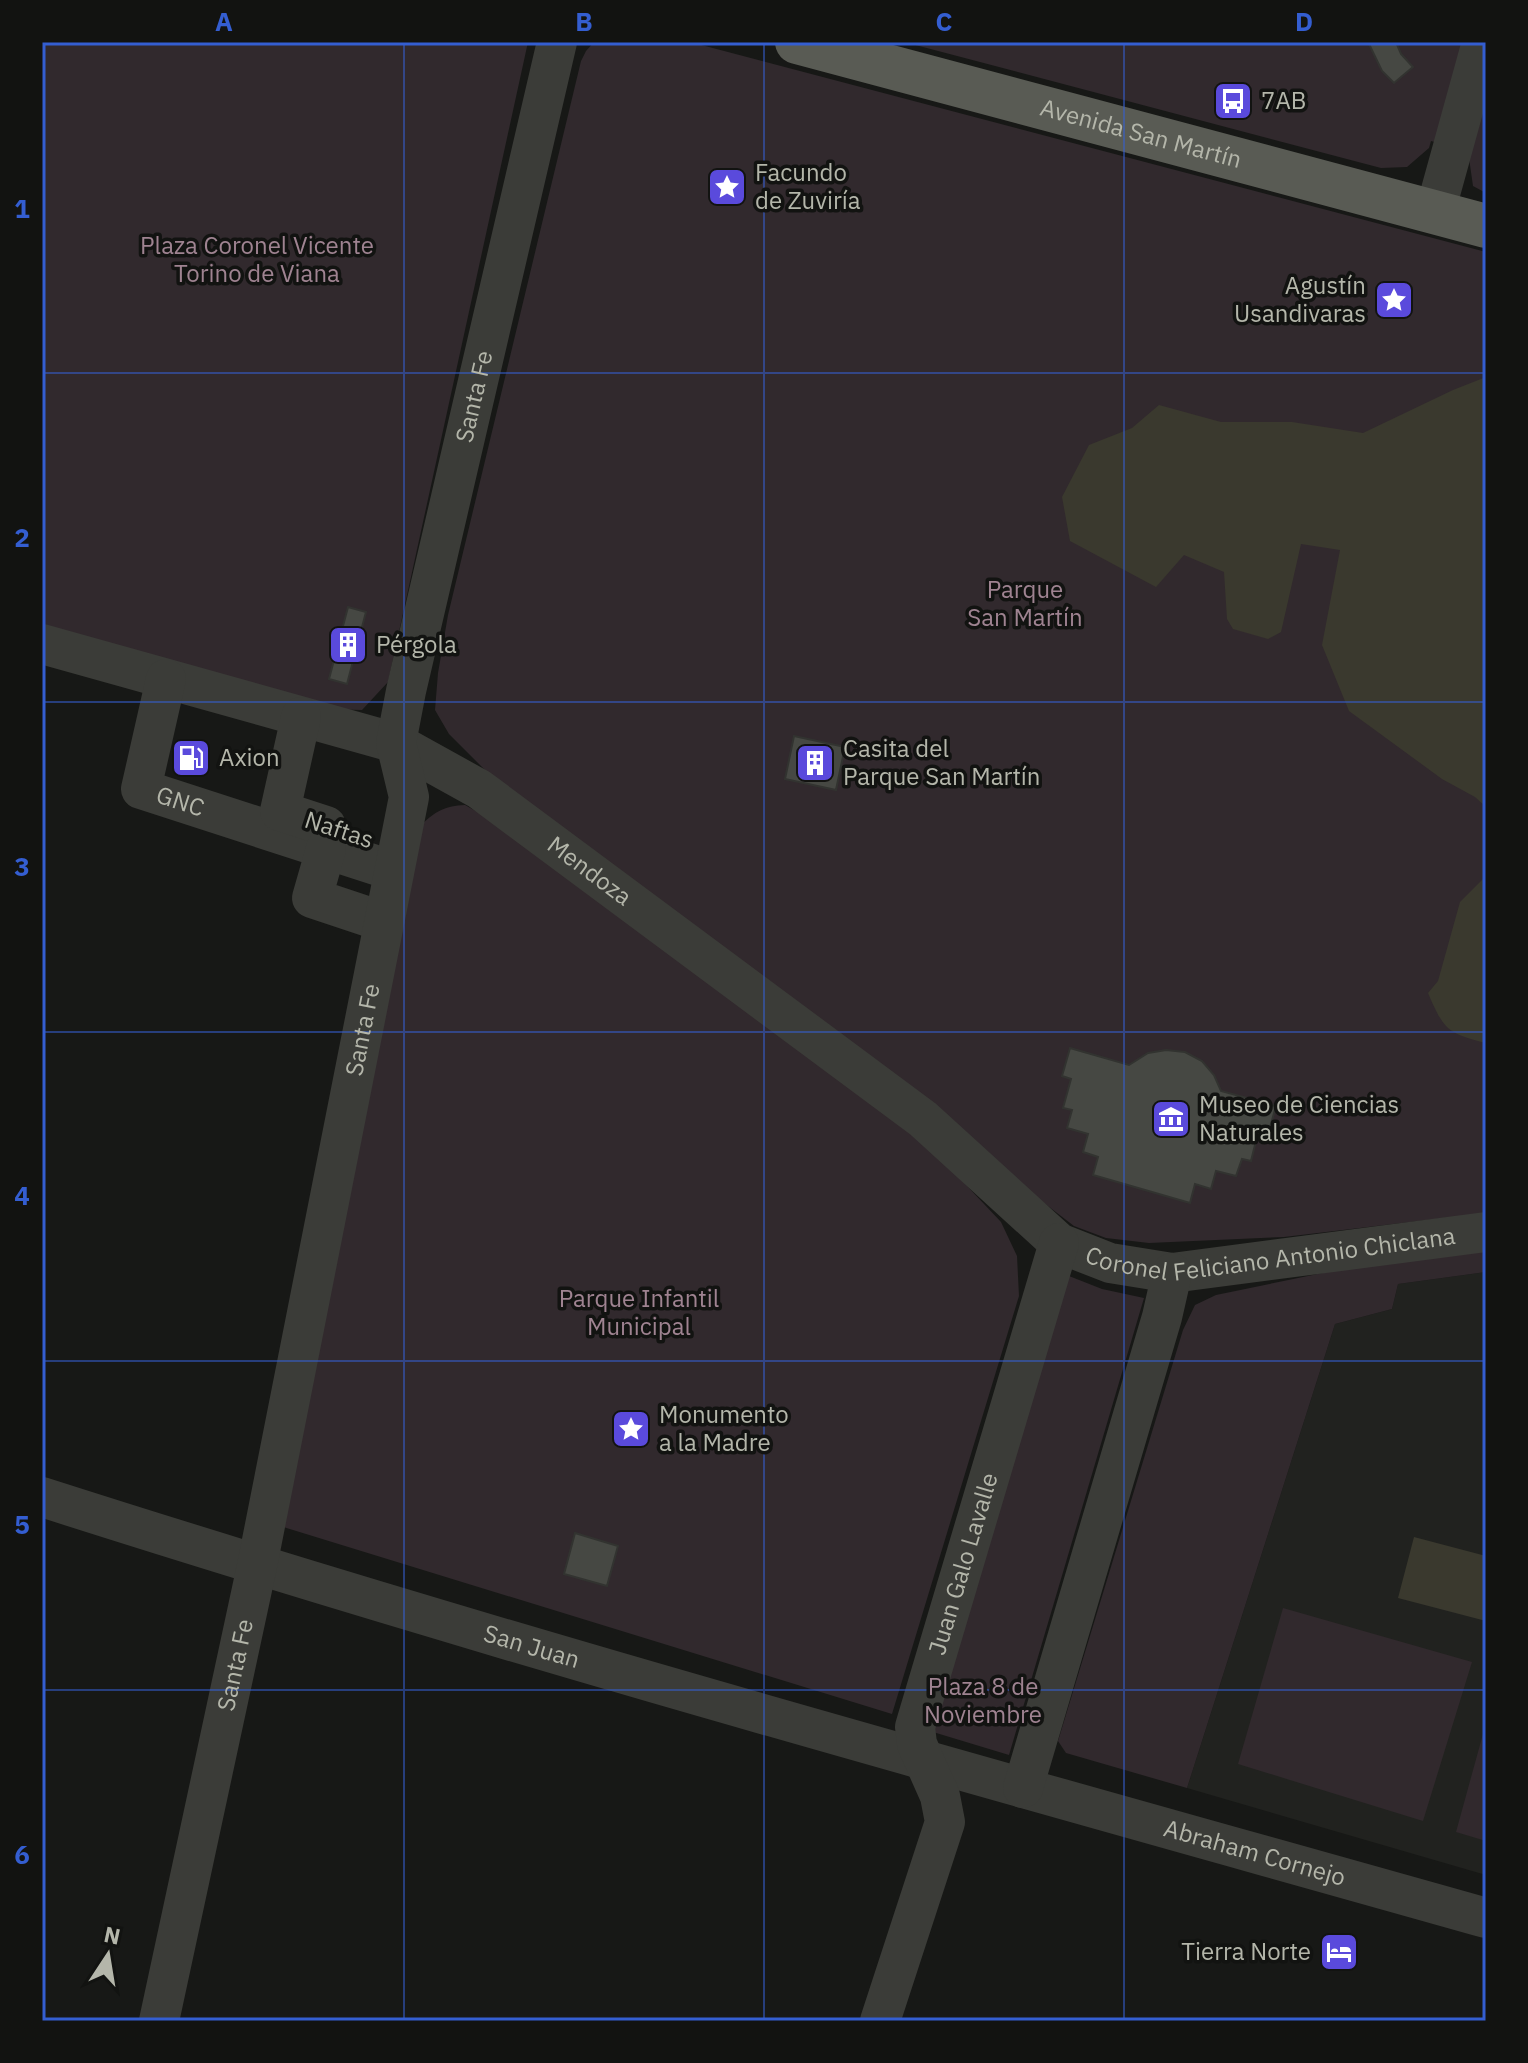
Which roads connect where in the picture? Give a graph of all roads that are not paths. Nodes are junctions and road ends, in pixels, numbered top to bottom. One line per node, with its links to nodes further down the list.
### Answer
1 (557, 42): 9 (street, Santa Fe)
2 (797, 42): 4 (main road, Avenida San Martín)
3 (1482, 42): 4 (street)
4 (1435, 212): 5 (main road, Avenida San Martín)
5 (1486, 226)
6 (42, 644): 7 (street, Mendoza)
7 (166, 679): 8 (street, Mendoza); 10 (street, GNC)
8 (301, 717): 9 (street, Mendoza); 11 (street, Naftas)
9 (396, 743): 11 (street, Santa Fe); 14 (street, Mendoza)
10 (326, 849): 11 (street, GNC); 12 (street)
11 (396, 860): 12 (street, Santa Fe)
12 (384, 922): 17 (street, Santa Fe)
13 (1486, 1232): 15 (street, Coronel Feliciano Antonio Chiclana)
14 (1059, 1243): 15 (street, Coronel Feliciano Antonio Chiclana); 18 (street, Juan Galo Lavalle)
15 (1172, 1273): 19 (street)
16 (42, 1497): 17 (street, San Juan)
17 (257, 1566): 18 (street, San Juan); 21 (street, Santa Fe)
18 (924, 1760): 19 (street, San Juan); 22 (street, Juan Galo Lavalle)
19 (1023, 1788): 20 (street, Abraham Cornejo)
20 (1486, 1918)
21 (159, 2021)
22 (880, 2021)

